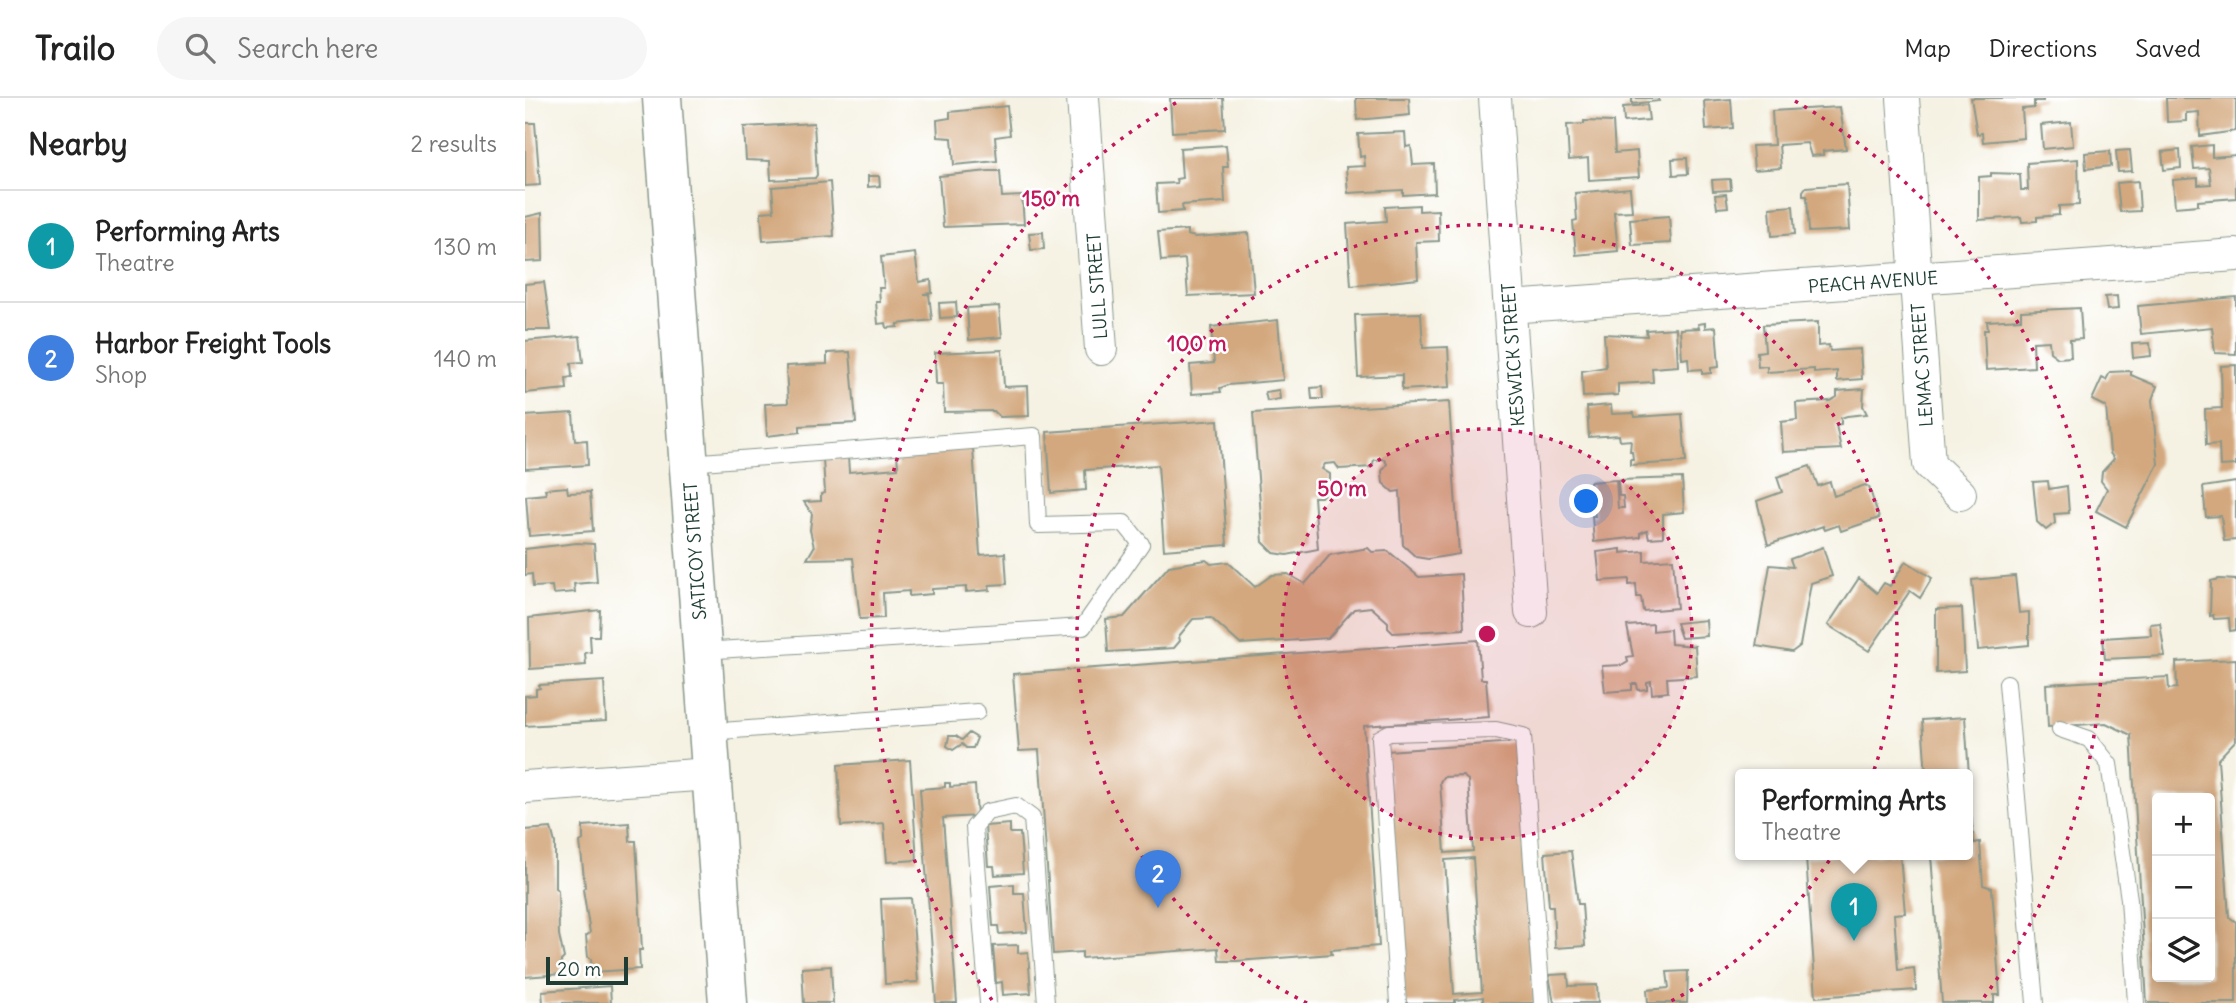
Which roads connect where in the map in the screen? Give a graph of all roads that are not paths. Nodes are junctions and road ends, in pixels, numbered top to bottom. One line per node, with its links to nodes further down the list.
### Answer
1 (662, 98): 9 (main road, SATICOY STREET)
2 (1083, 98): 8 (street, LULL STREET)
3 (1495, 98): 7 (street, KESWICK STREET)
4 (1903, 98): 6 (street, LEMAC STREET)
5 (2236, 255): 6 (street, PEACH AVENUE)
6 (1916, 279): 7 (street, PEACH AVENUE); 10 (street, LEMAC STREET)
7 (1510, 307): 11 (street, KESWICK STREET)
8 (1101, 349)
9 (689, 463): 12 (main road, SATICOY STREET); 12 (lane)
10 (1960, 494)
11 (1531, 612)
12 (702, 651): 16 (main road, SATICOY STREET)
13 (2007, 683): 24 (lane)
14 (977, 712): 16 (lane)
15 (2060, 729): 25 (lane)
16 (708, 732): 17 (main road, SATICOY STREET)
17 (711, 774): 18 (street); 19 (main road, SATICOY STREET)
18 (525, 787)
19 (728, 1003)
20 (988, 1003): 21 (lane)
21 (1046, 1003)
22 (1398, 1003): 23 (lane)
23 (1542, 1003)
24 (2035, 1003)
25 (2136, 1003)

